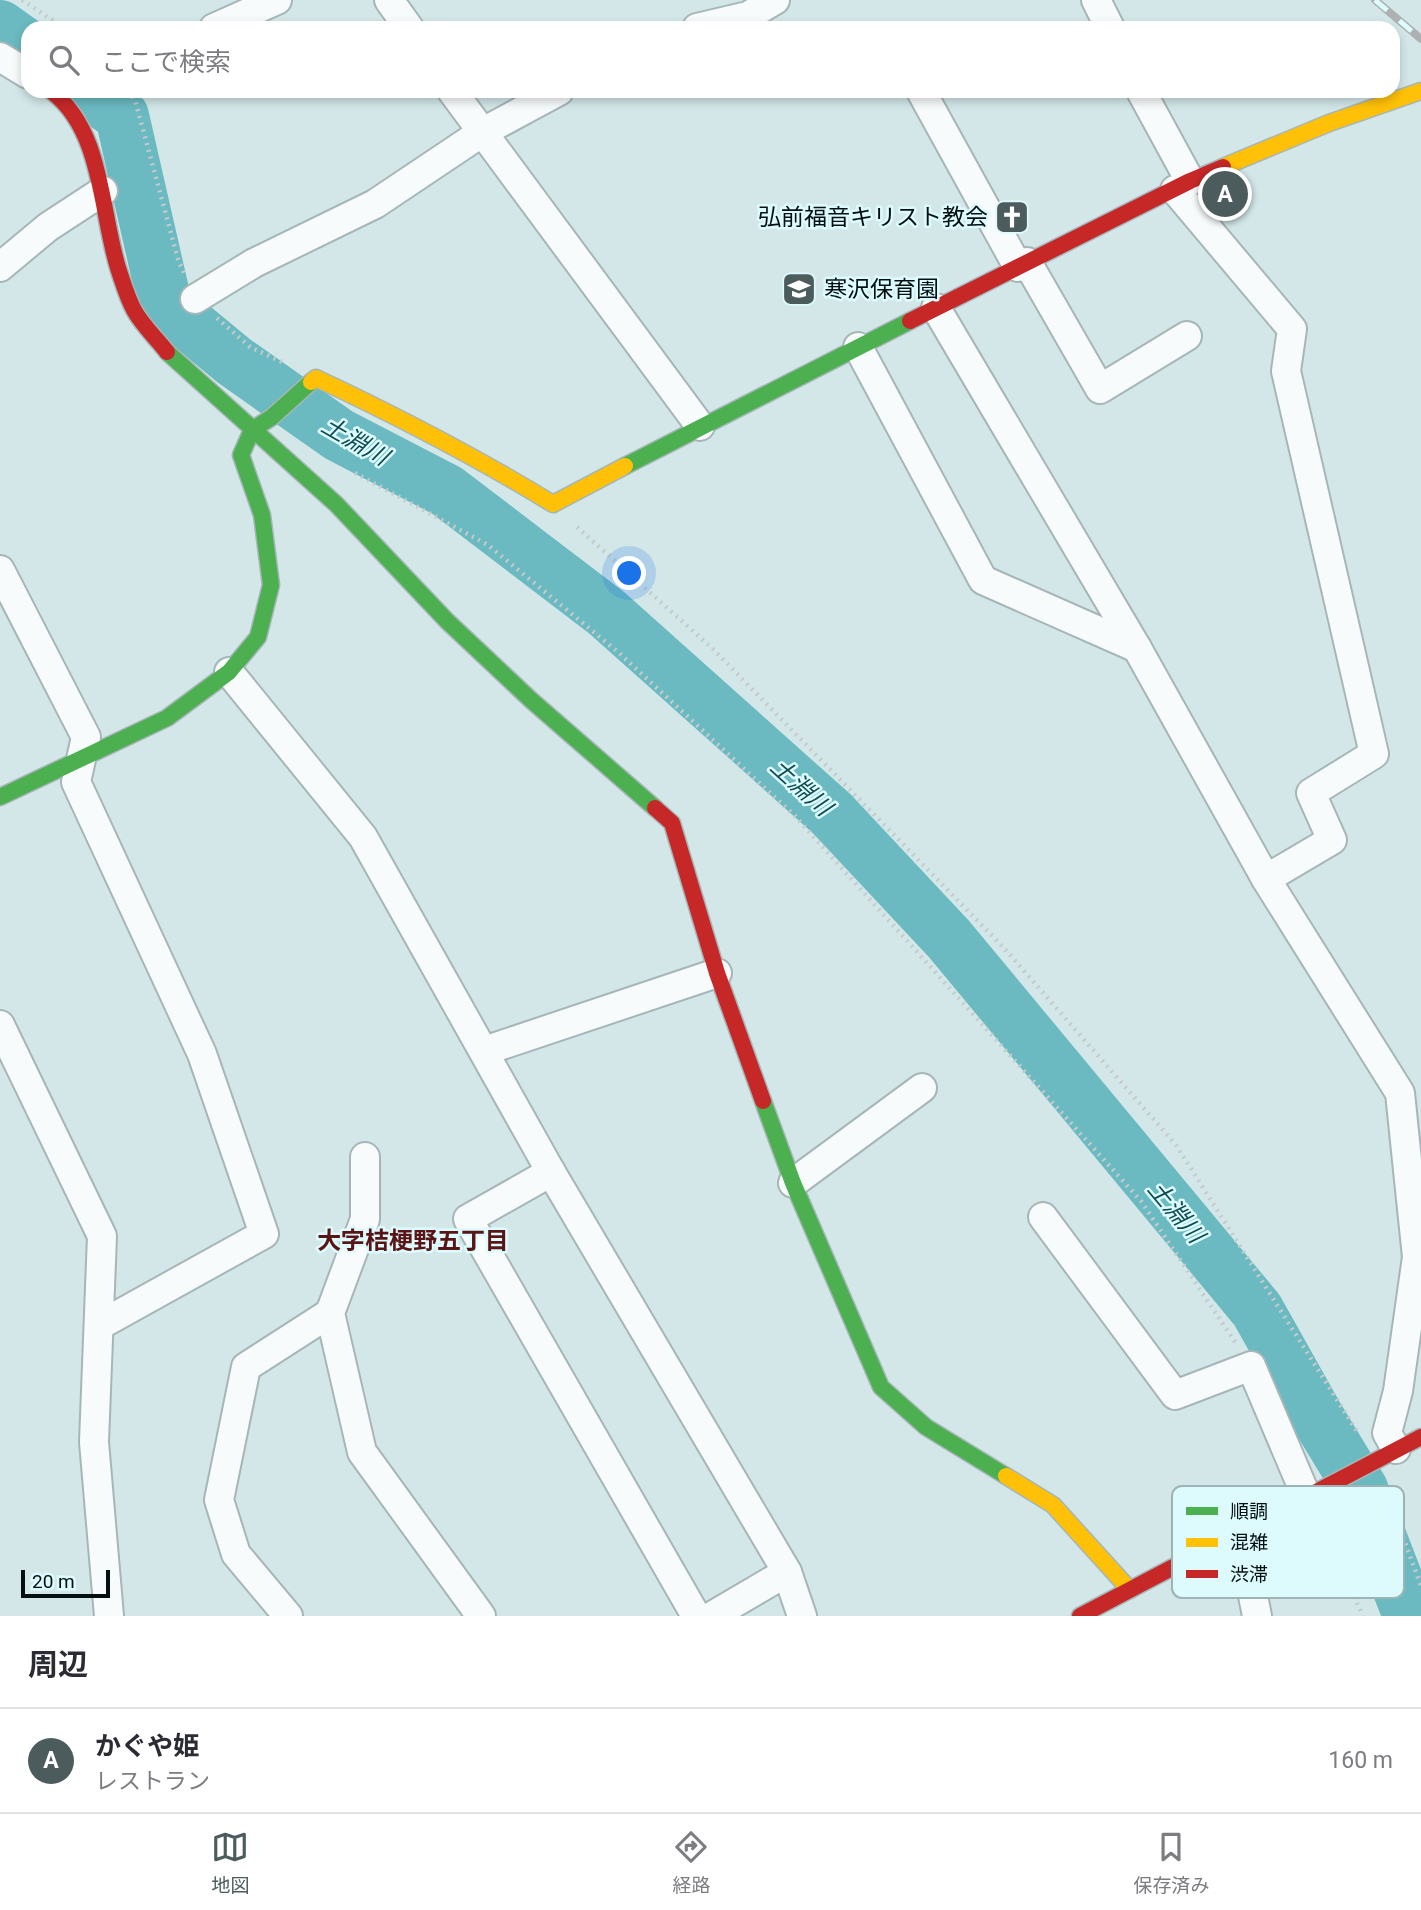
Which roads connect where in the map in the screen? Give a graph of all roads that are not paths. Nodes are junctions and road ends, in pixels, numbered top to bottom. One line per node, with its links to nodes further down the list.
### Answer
1 (277, 0): 5 (street)
2 (389, 0): 6 (street)
3 (775, 0): 7 (street)
4 (1096, 0): 8 (street)
5 (230, 21)
6 (404, 21)
7 (726, 21)
8 (1106, 21)
9 (0, 57): 10 (street)
10 (21, 70)
11 (1421, 92): 18 (street)
12 (60, 98): 19 (street)
13 (457, 98): 17 (street)
14 (546, 98): 17 (street)
15 (925, 98): 20 (street)
16 (1144, 98): 18 (street)
17 (481, 133): 22 (street); 26 (street)
18 (1182, 186): 20 (street); 33 (street)
19 (103, 191): 21 (street); 27 (street)
20 (1022, 265): 23 (street); 24 (street)
21 (0, 267)
22 (195, 299)
23 (936, 307): 25 (street); 29 (street)
24 (1187, 336)
25 (858, 347): 26 (street); 29 (street)
26 (700, 426): 27 (street)
27 (252, 430): 30 (street); 34 (street)
28 (0, 570): 31 (street)
29 (1137, 648): 33 (street)
30 (229, 672): 31 (street); 36 (street)
31 (81, 761): 32 (street); 43 (street)
32 (0, 797)
33 (1266, 879): 44 (street)
34 (717, 973): 36 (street); 40 (street)
35 (0, 1025): 43 (street)
36 (484, 1051): 39 (street)
37 (922, 1088): 40 (street)
38 (365, 1157): 42 (street)
39 (551, 1172): 48 (street); 55 (street)
40 (793, 1183): 49 (street)
41 (1043, 1217): 45 (street)
42 (330, 1313): 53 (street); 54 (street)
43 (100, 1325): 52 (street)
44 (1390, 1453): 46 (street)
45 (1307, 1486)
46 (1330, 1486)
47 (1172, 1568): 49 (street)
48 (787, 1572): 56 (street); 57 (street)
49 (1130, 1590): 51 (street)
50 (1253, 1598): 58 (street)
51 (1091, 1613)
52 (109, 1616)
53 (288, 1616)
54 (481, 1616)
55 (696, 1616)
56 (712, 1616)
57 (802, 1616)
58 (1257, 1616)

